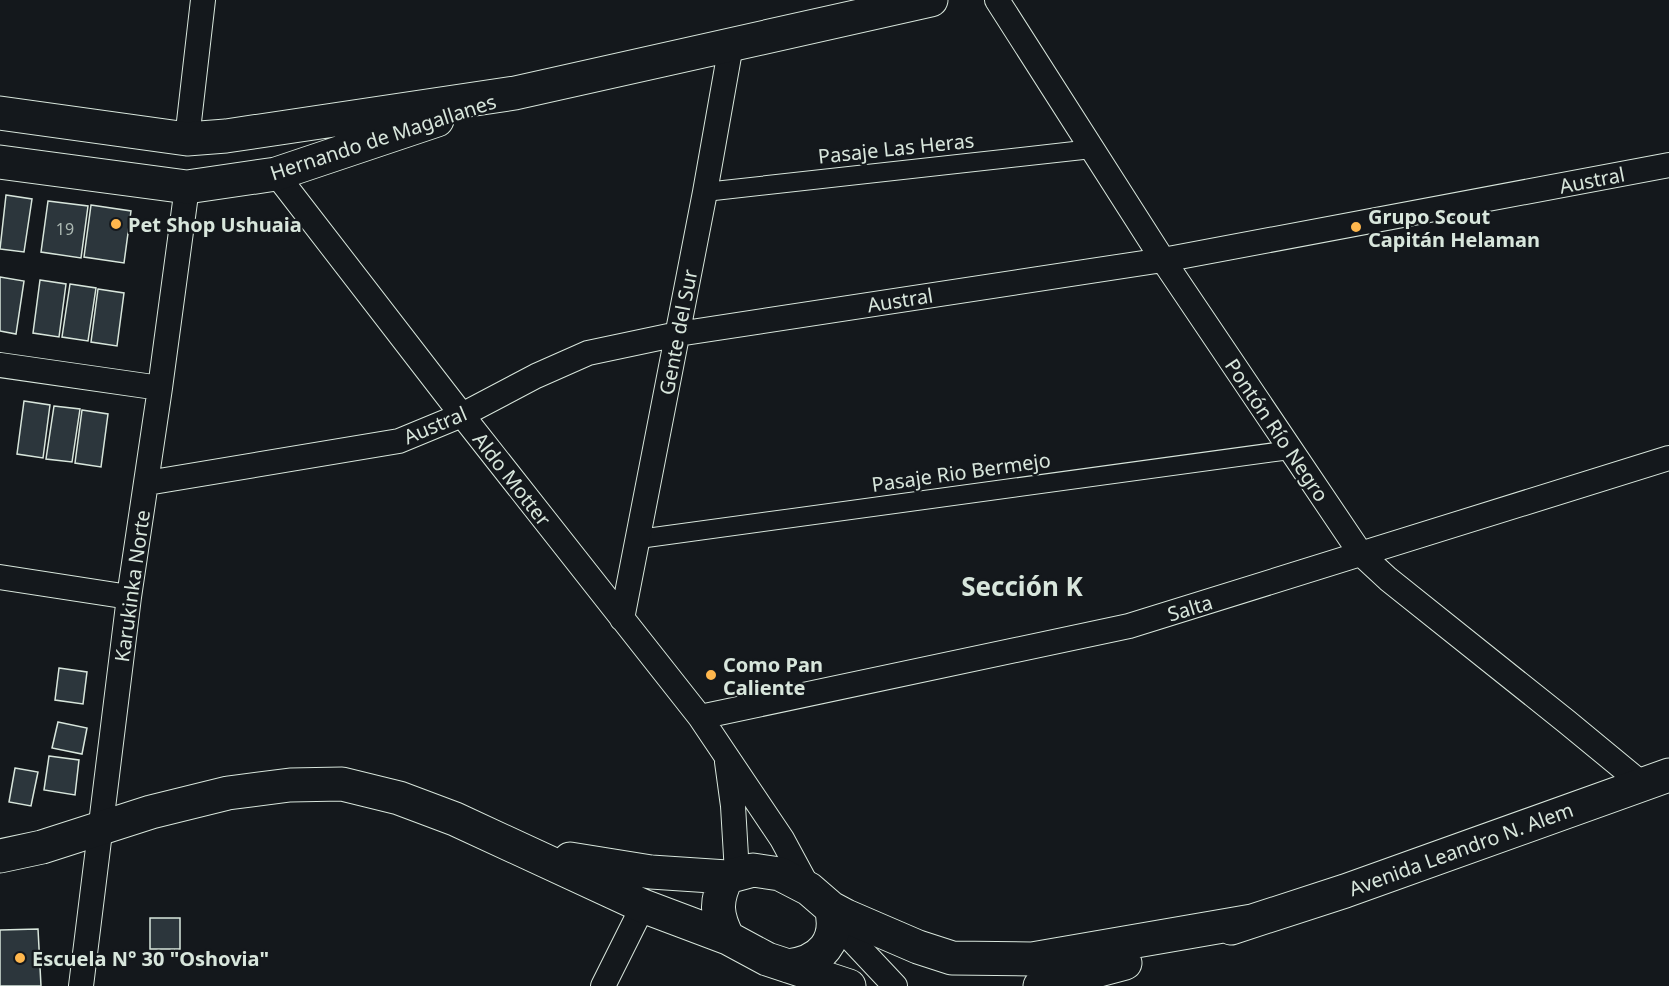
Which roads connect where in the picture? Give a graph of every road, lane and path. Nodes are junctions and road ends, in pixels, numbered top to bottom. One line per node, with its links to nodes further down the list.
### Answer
1 (203, 0): 7 (street)
2 (931, 0): 4 (main road, Hernando de Magallanes)
3 (997, 0): 8 (street, Pontón Río Negro)
4 (731, 45): 5 (main road, Hernando de Magallanes); 13 (street, Gente del Sur)
5 (515, 93): 7 (main road, Hernando de Magallanes); 11 (main road, Hernando de Magallanes)
6 (0, 113): 7 (main road, Hernando de Magallanes)
7 (187, 139)
8 (1092, 149): 13 (street, Pasaje Las Heras); 14 (street, Pontón Río Negro)
9 (0, 162): 12 (main road, Hernando de Magallanes)
10 (1669, 165): 14 (street, Austral)
11 (276, 174): 12 (main road, Hernando de Magallanes); 18 (street, Aldo Motter)
12 (187, 187): 17 (street, Karukinka Norte)
13 (705, 192): 15 (street, Gente del Sur)
14 (1163, 260): 15 (street, Austral); 19 (street, Pontón Río Negro)
15 (678, 334): 18 (street, Austral); 22 (street, Gente del Sur)
16 (0, 365): 17 (street)
17 (160, 388): 21 (street, Karukinka Norte)
18 (462, 415): 21 (street, Austral); 26 (street, Aldo Motter)
19 (1290, 450): 22 (street, Pasaje Rio Bermejo); 23 (street, Pontón Río Negro)
20 (1669, 458): 23 (street, Salta)
21 (147, 483): 25 (street, Karukinka Norte)
22 (639, 539): 26 (street, Gente del Sur)
23 (1361, 554): 27 (street, Salta); 29 (street, Pontón Río Negro)
24 (0, 578): 25 (street)
25 (129, 597): 30 (street, Karukinka Norte)
26 (622, 619): 27 (street, Aldo Motter)
27 (700, 717): 28 (street, Aldo Motter)
28 (725, 754): 33 (street, Aldo Motter); 35 (street, Aldo Motter)
29 (1655, 779): 36 (main road, Avenida Leandro N. Alem)
30 (101, 828): 31 (main road, Avenida Leandro N. Alem); 32 (main road, Avenida Leandro N. Alem); 39 (street, Karukinka Norte)
31 (518, 848): 33 (main road, Avenida Leandro N. Alem); 34 (main road, Avenida Leandro N. Alem)
32 (0, 856)
33 (732, 875): 35 (main road, Avenida Leandro N. Alem); 37 (main road)
34 (643, 906): 37 (main road, Avenida Leandro N. Alem); 40 (street)
35 (825, 906): 36 (main road, Avenida Leandro N. Alem); 38 (main road); 42 (street, Aldo Motter)
36 (1252, 921): 43 (main road, Avenida Leandro N. Alem)
37 (728, 938): 38 (main road, Avenida Leandro N. Alem)
38 (788, 966): 41 (main road, Avenida Leandro N. Alem)
39 (81, 986)
40 (603, 986)
41 (849, 986)
42 (895, 986)
43 (1040, 986)

